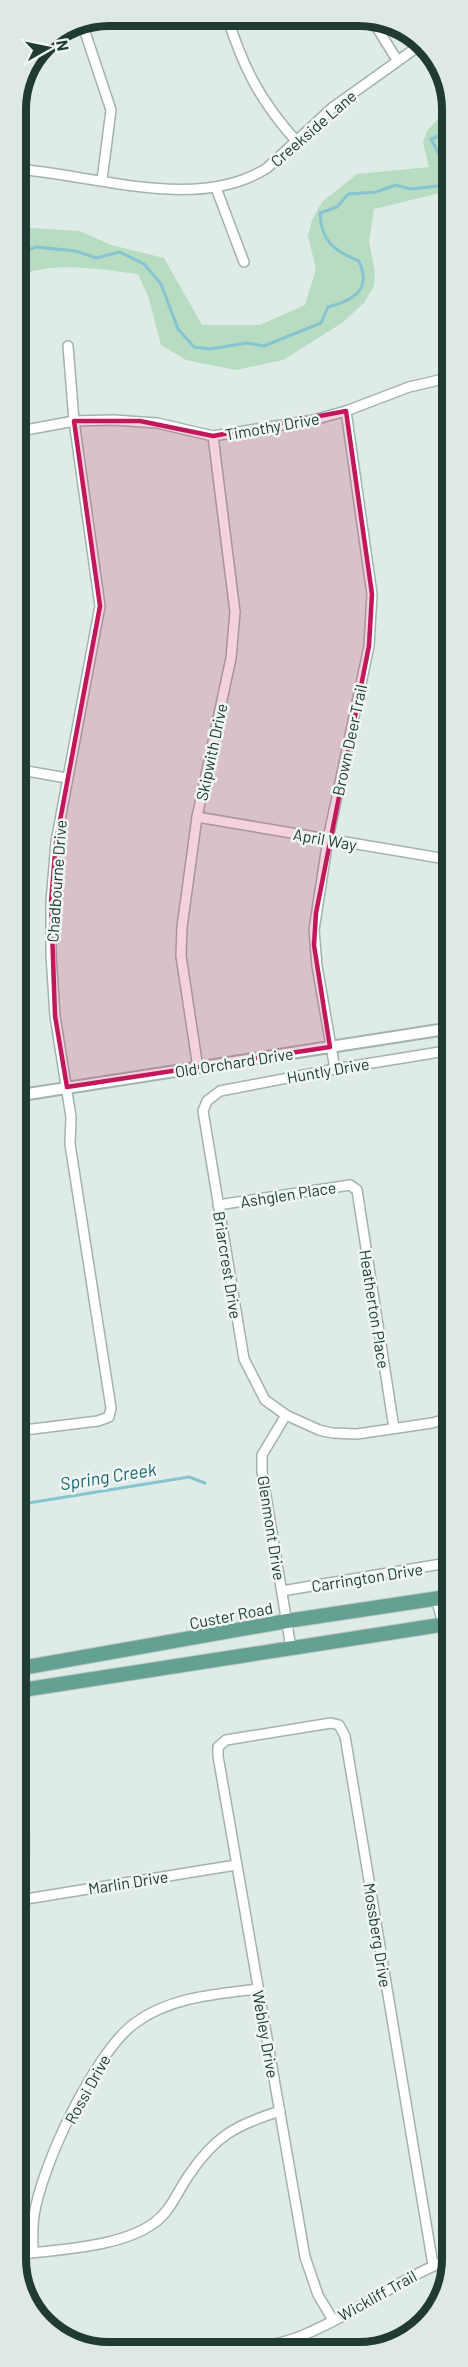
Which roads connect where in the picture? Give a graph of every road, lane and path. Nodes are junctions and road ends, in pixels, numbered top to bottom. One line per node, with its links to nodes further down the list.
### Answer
1 (230, 25): 6 (street)
2 (377, 28): 5 (street)
3 (84, 30): 8 (street)
4 (415, 48): 5 (street, Creekside Lane)
5 (397, 60): 6 (street, Creekside Lane)
6 (297, 142): 9 (street, Creekside Lane)
7 (26, 170): 8 (street, Creekside Lane)
8 (102, 180): 9 (street, Creekside Lane)
9 (216, 188): 10 (street)
10 (244, 262)
11 (68, 346): 14 (street, Chadbourne Drive)
12 (442, 379): 13 (street, Timothy Drive)
13 (346, 411): 16 (street, Timothy Drive); 20 (street, Brown Deer Trail)
14 (74, 421): 15 (street, Timothy Drive); 16 (street, Timothy Drive); 18 (street, Chadbourne Drive)
15 (26, 430)
16 (213, 436): 19 (street, Skipwith Drive)
17 (26, 770): 18 (street)
18 (67, 778): 27 (street, Chadbourne Drive)
19 (197, 817): 20 (street, April Way); 25 (street, Skipwith Drive)
20 (328, 839): 21 (street, April Way); 23 (street, Brown Deer Trail)
21 (442, 858)
22 (442, 1030): 23 (street, Old Orchard Drive)
23 (330, 1047): 25 (street, Old Orchard Drive); 26 (street, Brown Deer Trail)
24 (442, 1052): 26 (street, Huntly Drive)
25 (198, 1068): 27 (street, Old Orchard Drive)
26 (335, 1068): 29 (street, Huntly Drive)
27 (67, 1086): 28 (street, Old Orchard Drive); 35 (street, Chadbourne Drive)
28 (26, 1094)
29 (207, 1101): 31 (street, Briarcrest Drive)
30 (357, 1190): 31 (street, Ashglen Place); 34 (street, Heatherton Place)
31 (218, 1205): 32 (street, Briarcrest Drive)
32 (286, 1415): 34 (street, Briarcrest Drive); 37 (street, Glenmont Drive)
33 (442, 1420): 34 (street, Briarcrest Drive)
34 (394, 1428)
35 (25, 1430)
36 (442, 1564): 37 (street, Carrington Drive)
37 (282, 1591): 41 (street, Glenmont Drive)
38 (442, 1597): 39 (main road, Custer Road)
39 (436, 1598): 40 (street); 41 (main road, Custer Road)
40 (442, 1611)
41 (287, 1621): 43 (main road, Custer Road); 44 (street, Glenmont Drive)
42 (442, 1625): 44 (main road)
43 (176, 1642): 45 (main road); 46 (main road, Custer Road)
44 (291, 1648): 45 (main road)
45 (181, 1664): 47 (main road)
46 (25, 1667)
47 (25, 1689)
48 (220, 1743): 49 (street, Webley Drive); 56 (street, Mossberg Drive)
49 (236, 1865): 50 (street, Marlin Drive); 51 (street, Webley Drive)
50 (25, 1899)
51 (258, 1989): 52 (street, Webley Drive); 53 (street, Rossi Drive)
52 (280, 2111): 53 (street); 57 (street, Webley Drive)
53 (33, 2252): 54 (street)
54 (25, 2253)
55 (442, 2262): 56 (street, Wickliff Trail)
56 (434, 2265): 57 (street, Wickliff Trail)
57 (333, 2320): 58 (street, Wickliff Trail)
58 (280, 2342)

